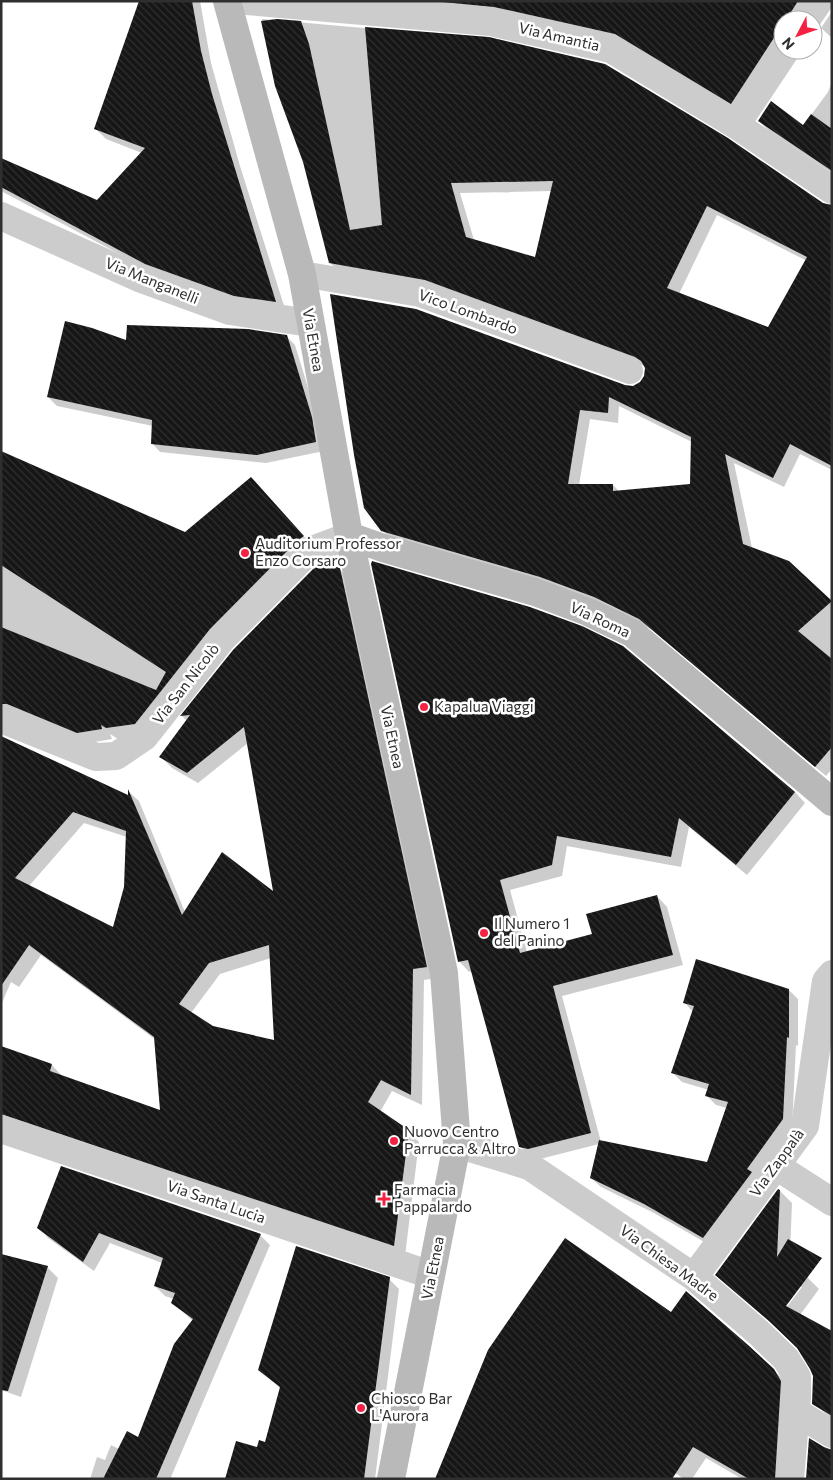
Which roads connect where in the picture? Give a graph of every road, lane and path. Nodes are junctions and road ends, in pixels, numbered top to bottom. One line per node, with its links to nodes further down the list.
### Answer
1 (227, 1): 7 (main road, Via Etnea)
2 (247, 1): 4 (street, Via Amantia)
3 (779, 60): 4 (street)
4 (736, 125): 5 (street, Via Amantia)
5 (832, 190)
6 (1, 216): 8 (street, Via Manganelli)
7 (302, 274): 8 (main road, Via Etnea); 9 (street, Vico Lombardo)
8 (310, 323): 10 (main road, Via Etnea)
9 (630, 371)
10 (348, 536): 11 (street, Via San Nicolò); 12 (main road, Via Roma); 15 (main road, Via Etnea)
11 (1, 719)
12 (832, 802)
13 (832, 974): 16 (street, Via Zappalà)
14 (1, 1129): 18 (street, Via Santa Lucia)
15 (457, 1144): 18 (main road, Via Etnea); 19 (street, Via Chiesa Madre)
16 (776, 1166): 17 (street); 19 (street, Via Zappalà)
17 (832, 1202)
18 (431, 1275): 22 (main road, Via Etnea)
19 (694, 1277): 20 (street, Via Chiesa Madre)
20 (796, 1412): 21 (street); 23 (street, Via Chiesa Madre)
21 (832, 1434)
22 (390, 1479)
23 (790, 1479)

